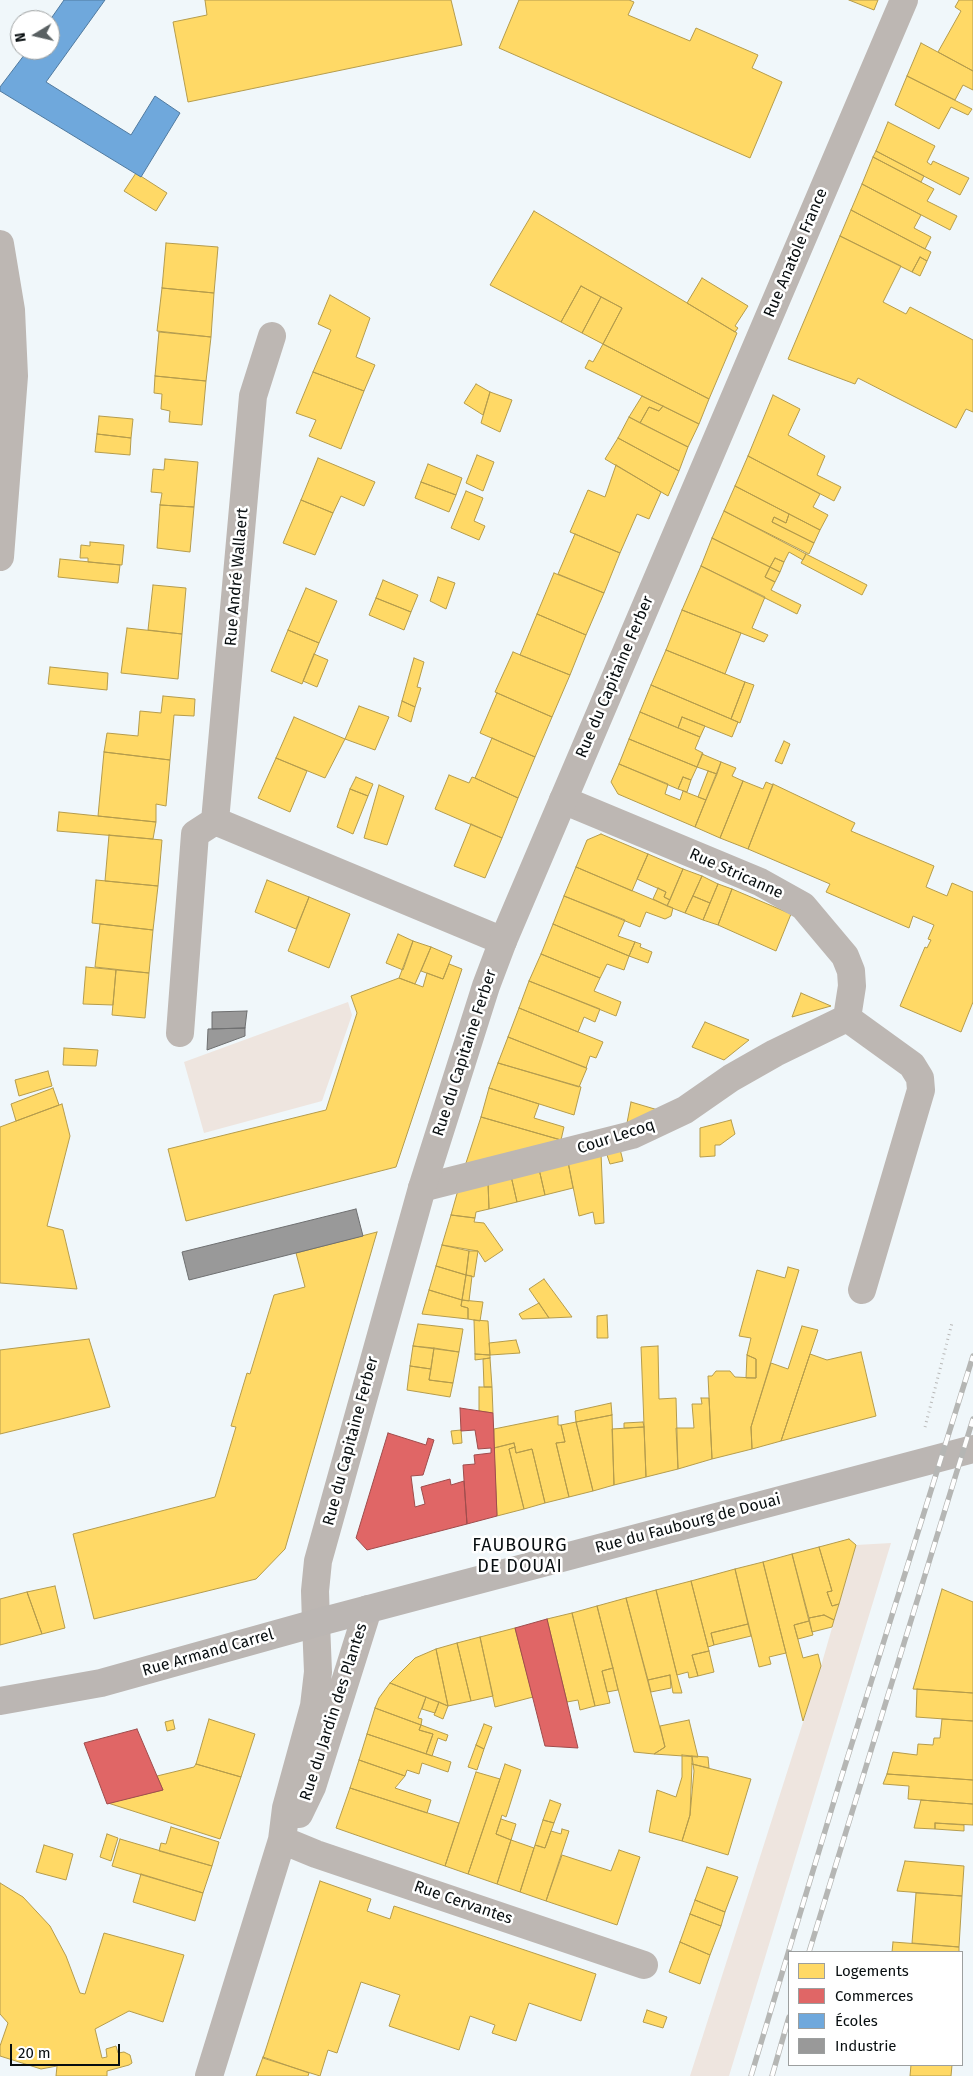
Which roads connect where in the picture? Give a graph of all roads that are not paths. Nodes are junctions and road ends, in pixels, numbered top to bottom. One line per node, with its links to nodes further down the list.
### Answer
1 (904, 0): 4 (street, Rue Anatole France)
2 (0, 244): 5 (street)
3 (272, 336): 7 (street, Rue André Wallaert)
4 (688, 505): 6 (street, Rue du Capitaine Ferber)
5 (0, 557)
6 (563, 800): 8 (street, Rue du Capitaine Ferber); 9 (street, Rue Stricanne)
7 (215, 821): 8 (street); 10 (street)
8 (503, 941): 11 (street, Rue du Capitaine Ferber)
9 (848, 1018): 11 (street, Cour Lecoq); 12 (street)
10 (180, 1033)
11 (422, 1188): 15 (street, Rue du Capitaine Ferber)
12 (862, 1290)
13 (973, 1449): 14 (main road, Rue du Faubourg de Douai)
14 (368, 1609): 15 (main road, Rue du Faubourg de Douai); 19 (street, Rue du Jardin des Plantes)
15 (316, 1623): 16 (main road, Rue Armand Carrel); 19 (street, Rue du Jardin des Plantes)
16 (101, 1683): 17 (main road, Rue Armand Carrel); 18 (main road, Rue Armand Carrel)
17 (0, 1701)
18 (0, 1721)
19 (282, 1840): 20 (street, Rue Cervantes); 21 (street, Rue du Jardin des Plantes)
20 (644, 1965)
21 (209, 2076)

